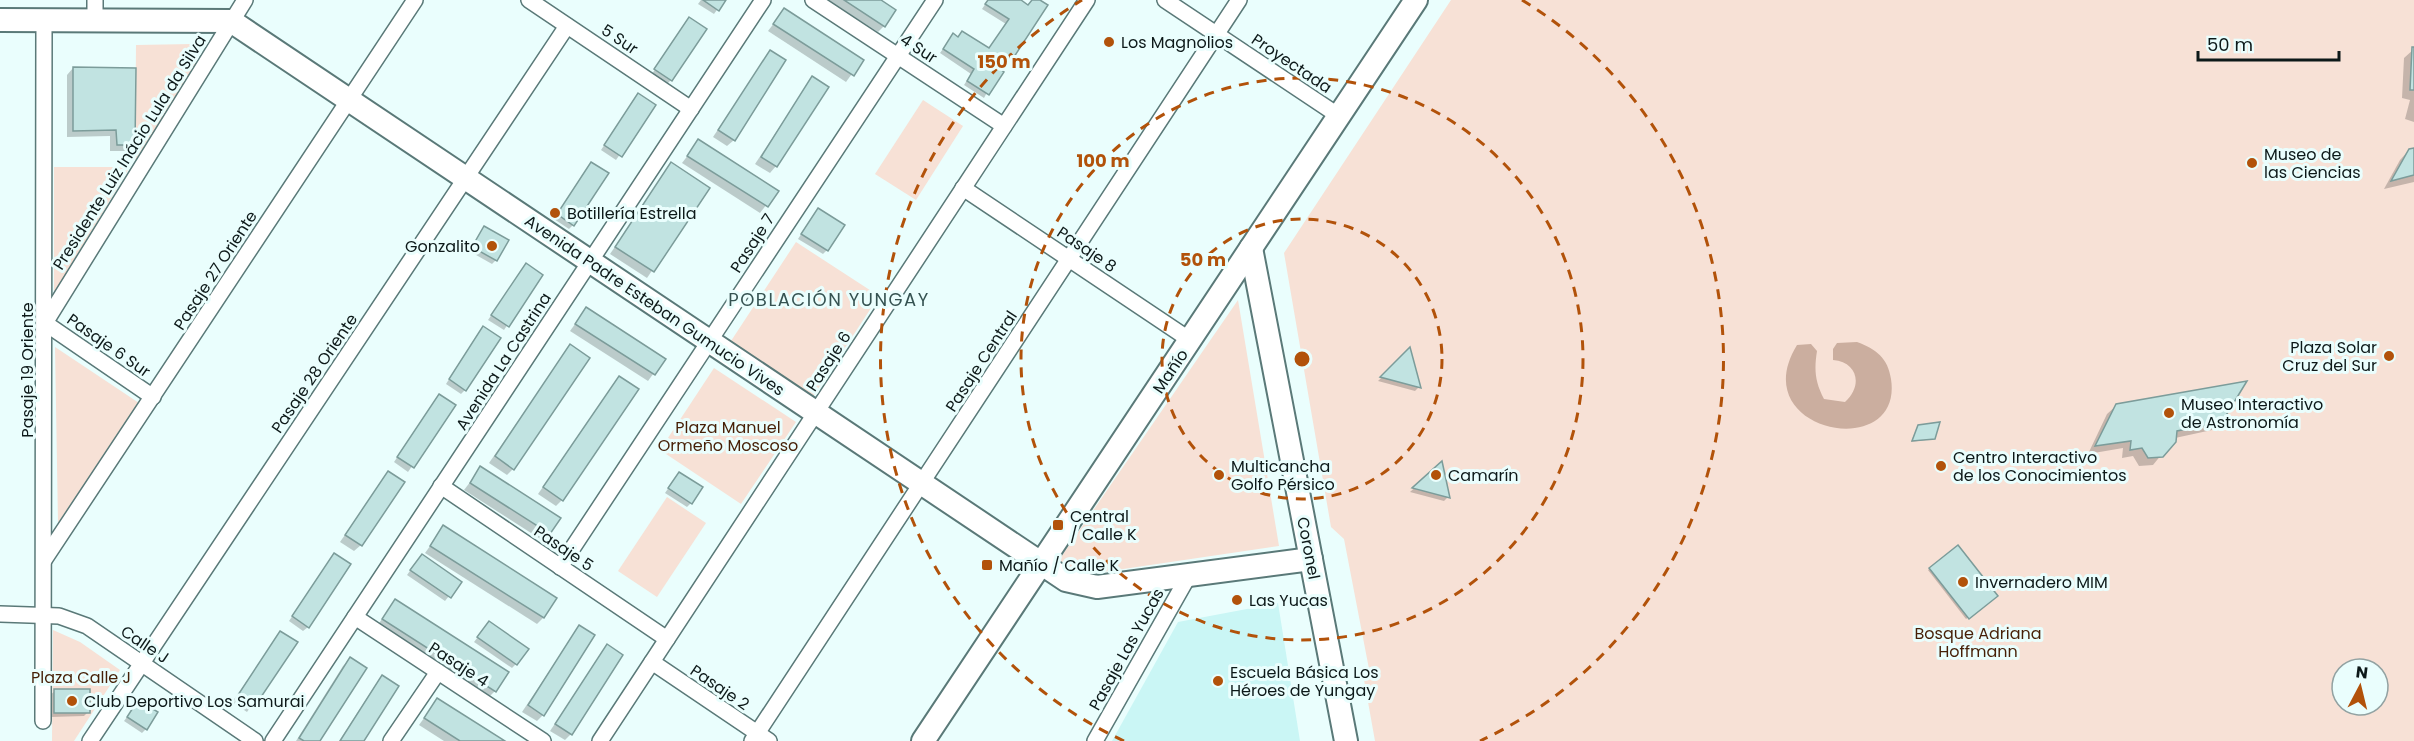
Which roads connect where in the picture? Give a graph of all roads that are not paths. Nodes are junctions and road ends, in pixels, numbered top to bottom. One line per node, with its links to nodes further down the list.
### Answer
1 (245, 0): 14 (street, Presidente Luiz Inácio Lula da Silva)
2 (415, 0): 18 (street, Pasaje 27 Oriente)
3 (529, 0): 15 (street, 5 Sur)
4 (763, 0): 19 (street, Avenida La Castrina)
5 (813, 0): 17 (street, 4 Sur)
6 (935, 0): 17 (street, Pasaje 7)
7 (1087, 0): 21 (street, Pasaje 6)
8 (1165, 0): 16 (street, Proyectada)
9 (1239, 0): 16 (street, Pasaje Central)
10 (1416, 0): 20 (street, Mañío)
11 (95, 10): 13 (street); 14 (street)
12 (0, 20): 13 (street)
13 (44, 20): 27 (street, Pasaje 19 Oriente)
14 (231, 21): 18 (street, Avenida Padre Esteban Gumucio Vives); 27 (street, Presidente Luiz Inácio Lula da Silva)
15 (567, 26): 19 (street, 5 Sur); 22 (street, Pasaje 28 Oriente)
16 (1217, 34): 20 (street, Proyectada); 25 (street, Pasaje Central)
17 (898, 56): 21 (street, 4 Sur); 29 (street, Pasaje 7)
18 (349, 100): 22 (street, Avenida Padre Esteban Gumucio Vives); 30 (street, Pasaje 27 Oriente)
19 (691, 109): 26 (street, Avenida La Castrina)
20 (1339, 116): 24 (street, Mañío)
21 (1004, 126): 23 (street, Pasaje 6)
22 (466, 178): 26 (street, Avenida Padre Esteban Gumucio Vives); 44 (street, Pasaje 28 Oriente)
23 (963, 188): 25 (street, Pasaje 8); 31 (street, Pasaje 6)
24 (1251, 248): 28 (street, Mañío); 34 (street, Coronel)
25 (1069, 259): 28 (street, Pasaje 8); 32 (street, Pasaje Central)
26 (590, 261): 29 (street, Avenida Padre Esteban Gumucio Vives); 33 (street, Avenida La Castrina)
27 (45, 322): 30 (street, Pasaje 6 Sur); 35 (street, Pasaje 19 Oriente)
28 (1190, 340): 36 (street, Mañío)
29 (709, 341): 31 (street, Avenida Padre Esteban Gumucio Vives); 37 (street, Pasaje 7)
30 (153, 397): 35 (street, Pasaje 27 Oriente)
31 (816, 413): 32 (street, Avenida Padre Esteban Gumucio Vives); 42 (street, Pasaje 6)
32 (921, 484): 36 (street, Avenida Padre Esteban Gumucio Vives); 47 (street, Pasaje Central)
33 (441, 486): 37 (street, Pasaje 5); 41 (street, Avenida La Castrina)
34 (1311, 559): 38 (street, Avenida Padre Esteban Gumucio Vives); 56 (street, Coronel)
35 (44, 560): 40 (street, Pasaje 19 Oriente)
36 (1041, 564): 38 (street, Avenida Padre Esteban Gumucio Vives); 54 (street, Mañío)
37 (560, 567): 42 (street, Pasaje 5)
38 (1189, 575): 55 (street, Pasaje Las Yucas)
39 (0, 614): 40 (street, Calle J)
40 (44, 614): 44 (street, Calle J); 46 (street, Pasaje 19 Oriente)
41 (355, 617): 45 (street, Pasaje 4); 50 (street, Avenida La Castrina)
42 (667, 639): 43 (street, Pasaje 6)
43 (652, 662): 47 (street, Pasaje 2); 53 (street, Pasaje 6)
44 (142, 663): 48 (street, Pasaje 28 Oriente); 49 (street, Calle J)
45 (438, 672): 51 (street); 52 (street, Pasaje 4)
46 (43, 721)
47 (759, 738)
48 (90, 741)
49 (255, 741)
50 (273, 741)
51 (391, 741)
52 (543, 741)
53 (600, 741)
54 (923, 741)
55 (1095, 741)
56 (1346, 741)

